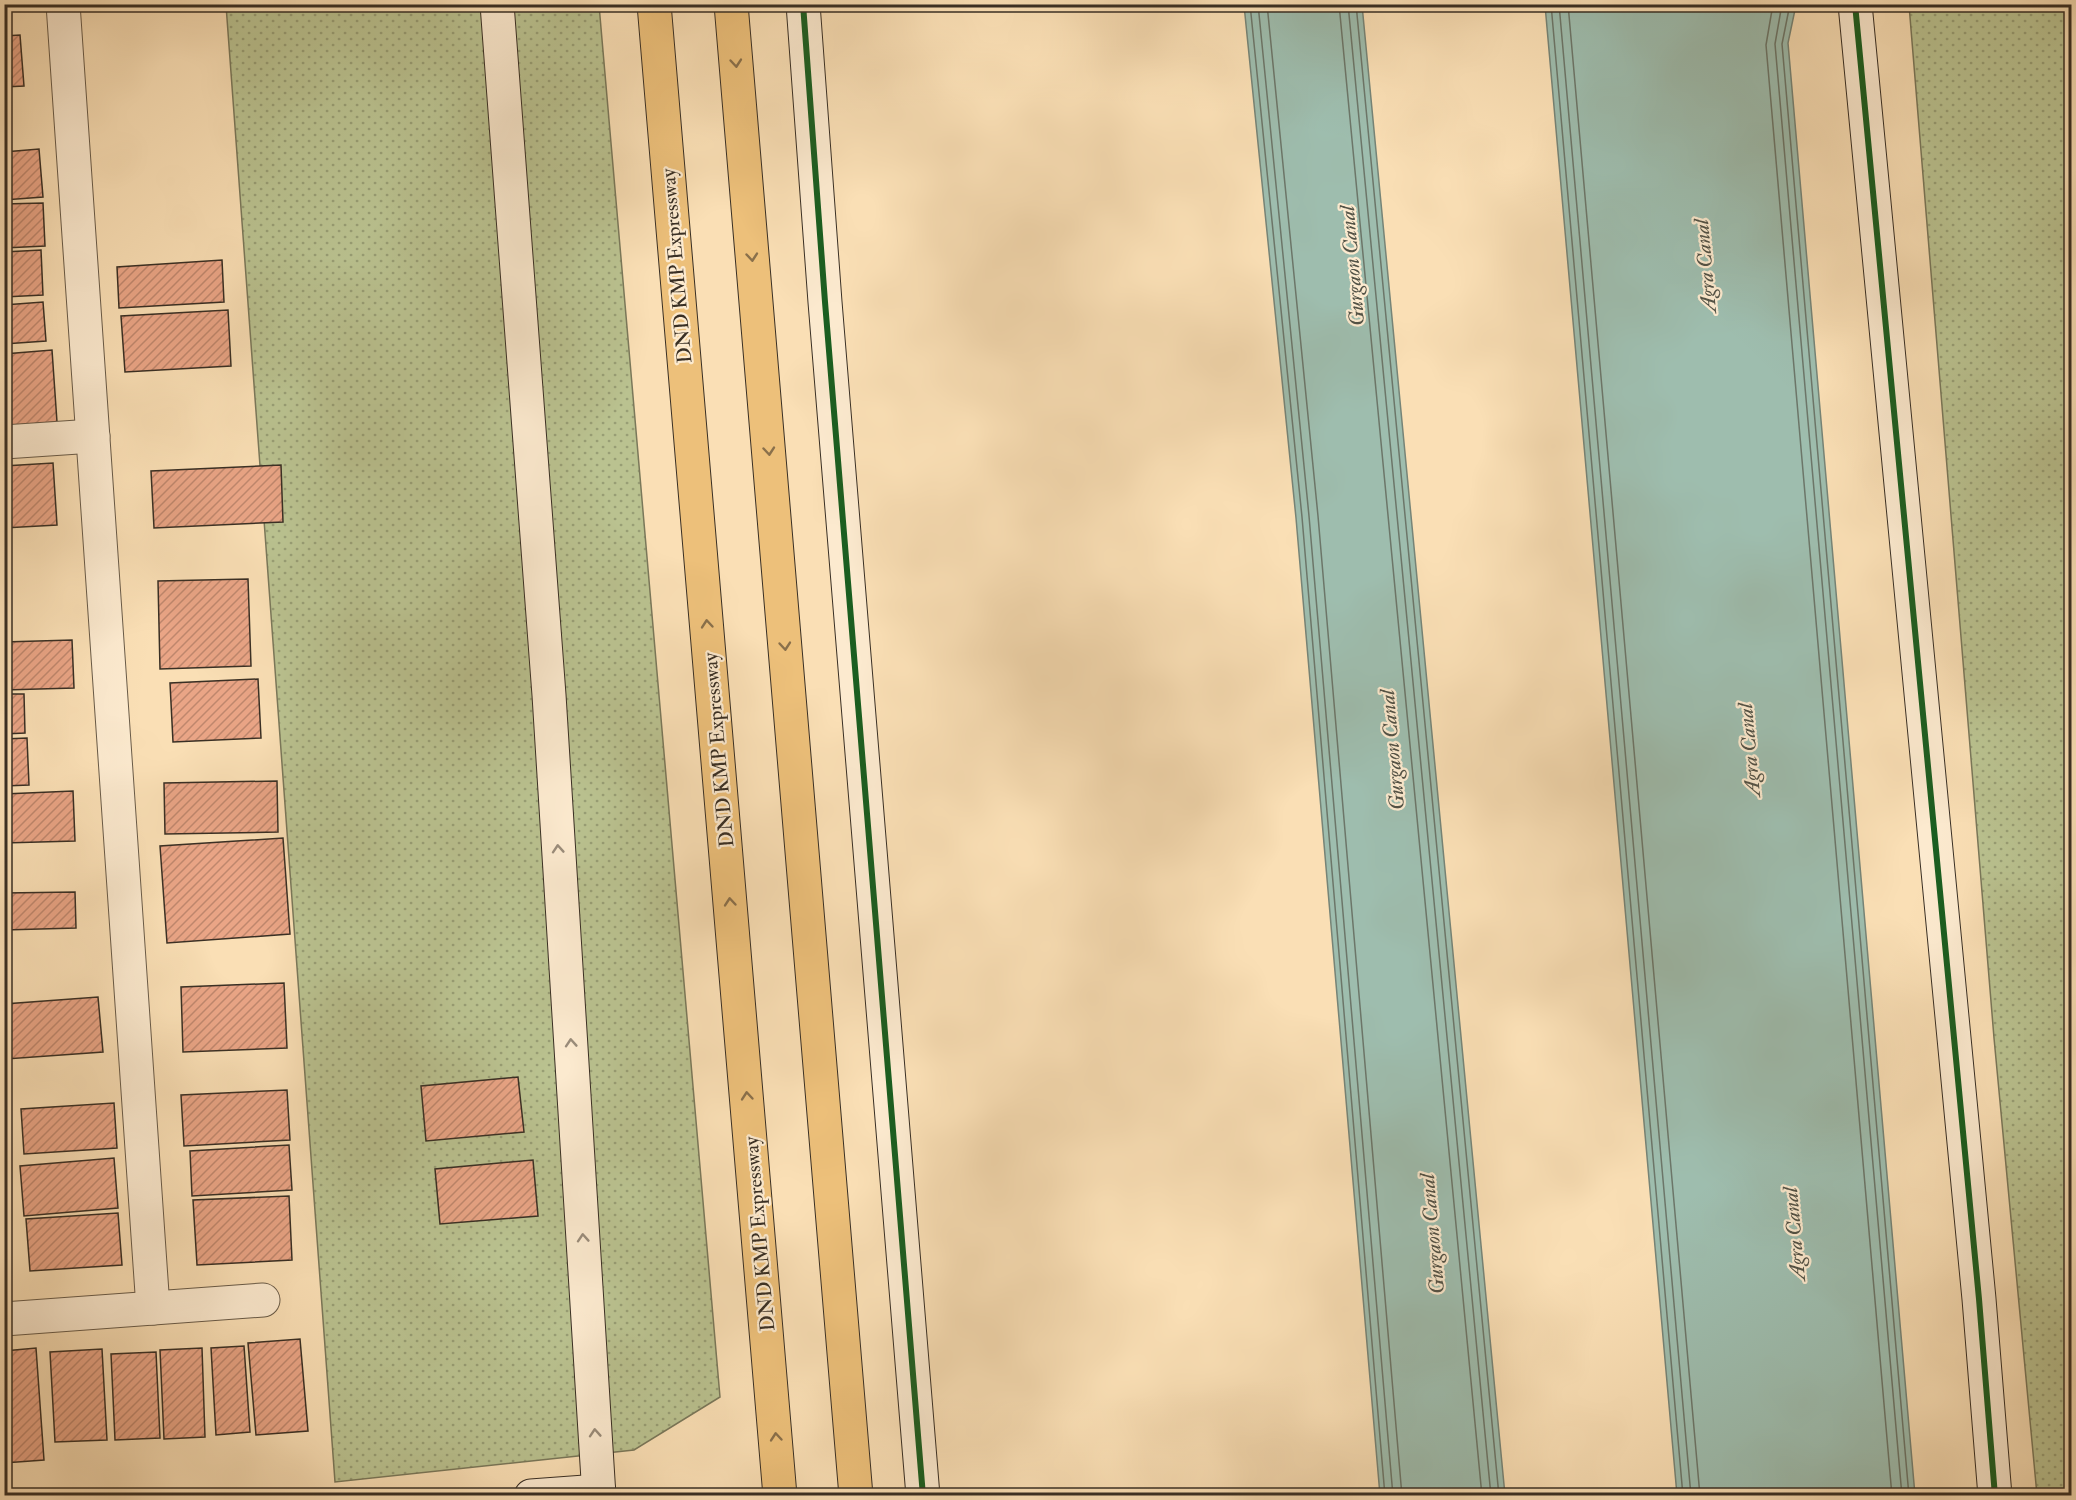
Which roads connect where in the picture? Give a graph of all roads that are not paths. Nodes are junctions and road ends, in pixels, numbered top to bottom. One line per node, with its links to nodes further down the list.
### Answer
1 (63, 4): 7 (street)
2 (497, 4): 12 (street, one-way to 2)
3 (654, 4): 14 (highway, DND KMP Expressway, one-way to 3)
4 (731, 4): 15 (highway, one-way to 15)
5 (803, 4): 16 (street)
6 (1855, 4): 17 (street)
7 (93, 436): 8 (street); 10 (street)
8 (4, 442)
9 (263, 1300): 10 (street)
10 (153, 1308): 11 (street)
11 (4, 1318)
12 (599, 1493): 13 (street)
13 (531, 1496)
14 (780, 1496)
15 (856, 1496)
16 (923, 1496)
17 (1995, 1496)

